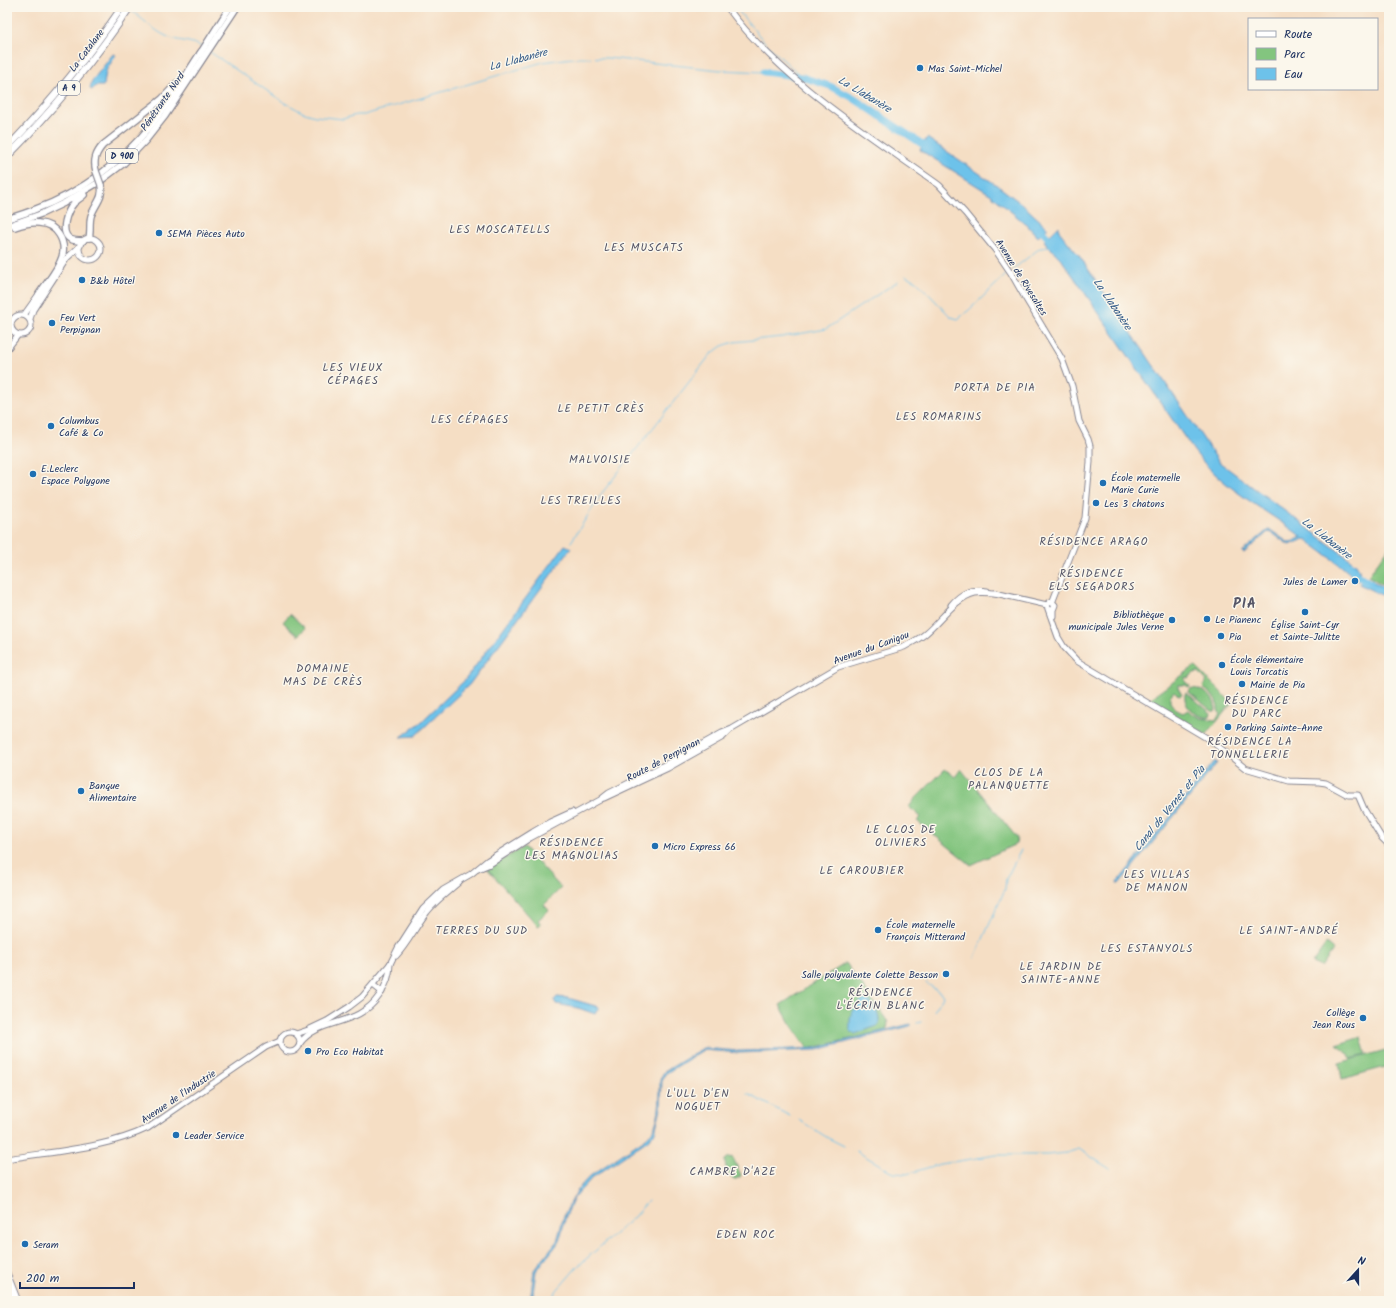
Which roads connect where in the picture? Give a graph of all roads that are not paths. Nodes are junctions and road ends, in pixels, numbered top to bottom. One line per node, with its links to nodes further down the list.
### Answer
1 (130, 7): 5 (highway, La Catalane / A 9)
2 (230, 7): 6 (highway, D 900)
3 (237, 7): 6 (highway, D 900)
4 (727, 7): 26 (main road, Avenue de Rivesaltes)
5 (120, 10): 8 (highway, La Catalane / A 9); 9 (highway, La Catalane / A 9)
6 (208, 46): 7 (highway, D 900)
7 (203, 54): 10 (highway, Pénétrante Nord / D 900); 11 (highway, Pénétrante Nord / D 900); 14 (highway, bridge)
8 (7, 148)
9 (7, 157)
10 (122, 164): 12 (highway, Pénétrante Nord / D 900); 15 (highway)
11 (7, 219)
12 (7, 226)
13 (7, 229): 19 (highway)
14 (89, 238): 15 (main road); 16 (main road)
15 (81, 244): 16 (main road); 17 (main road)
16 (82, 256): 17 (main road)
17 (68, 258): 18 (main road)
18 (47, 288): 19 (main road); 21 (main road)
19 (39, 294): 20 (main road)
20 (24, 315): 21 (main road); 22 (main road)
21 (30, 319): 23 (main road)
22 (12, 331): 23 (main road); 24 (main road)
23 (18, 335): 25 (main road)
24 (7, 343)
25 (7, 349)
26 (1050, 607): 27 (main road, Avenue du Canigou); 28 (main road)
27 (798, 690): 29 (main road, Route de Perpignan)
28 (1389, 845)
29 (390, 964): 30 (main road, Route de Perpignan); 31 (main road, Route de Perpignan)
30 (373, 985): 31 (main road); 32 (main road, Route de Perpignan)
31 (382, 992): 34 (main road, Route de Perpignan)
32 (296, 1034): 33 (main road); 34 (main road)
33 (280, 1041): 35 (main road); 36 (main road, Avenue de l'Industrie)
34 (300, 1042): 35 (main road)
35 (282, 1049): 36 (main road, Avenue de l'Industrie)
36 (259, 1052): 37 (main road, Avenue de l'Industrie)
37 (7, 1159)
38 (7, 1273): 41 (main road)
39 (7, 1284): 40 (main road)
40 (13, 1301)
41 (18, 1301)

